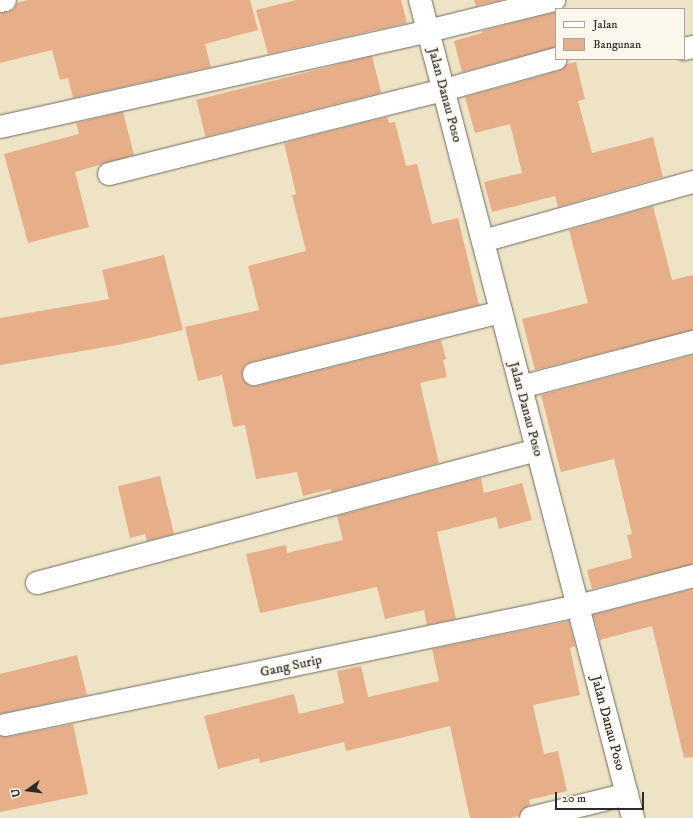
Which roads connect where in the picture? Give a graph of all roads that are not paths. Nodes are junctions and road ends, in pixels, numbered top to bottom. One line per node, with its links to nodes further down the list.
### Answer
1 (5, 0): 4 (street)
2 (420, 0): 5 (street, Jalan Danau Poso)
3 (554, 0): 5 (street)
4 (0, 1)
5 (428, 31): 7 (street, Jalan Danau Poso); 8 (street)
6 (555, 59): 7 (street)
7 (444, 90): 9 (street); 11 (street, Jalan Danau Poso)
8 (0, 127)
9 (109, 174)
10 (693, 182): 11 (street)
11 (483, 241): 12 (street, Jalan Danau Poso)
12 (501, 312): 14 (street); 15 (street, Jalan Danau Poso)
13 (693, 342): 15 (street)
14 (254, 374)
15 (521, 387): 16 (street, Jalan Danau Poso)
16 (537, 450): 18 (street); 19 (street, Jalan Danau Poso)
17 (693, 576): 19 (street, Gang Surip)
18 (37, 583)
19 (578, 606): 20 (street, Gang Surip); 21 (street, Jalan Danau Poso)
20 (5, 725)
21 (627, 794): 22 (street); 23 (street, Jalan Danau Poso)
22 (531, 818)
23 (633, 818)

